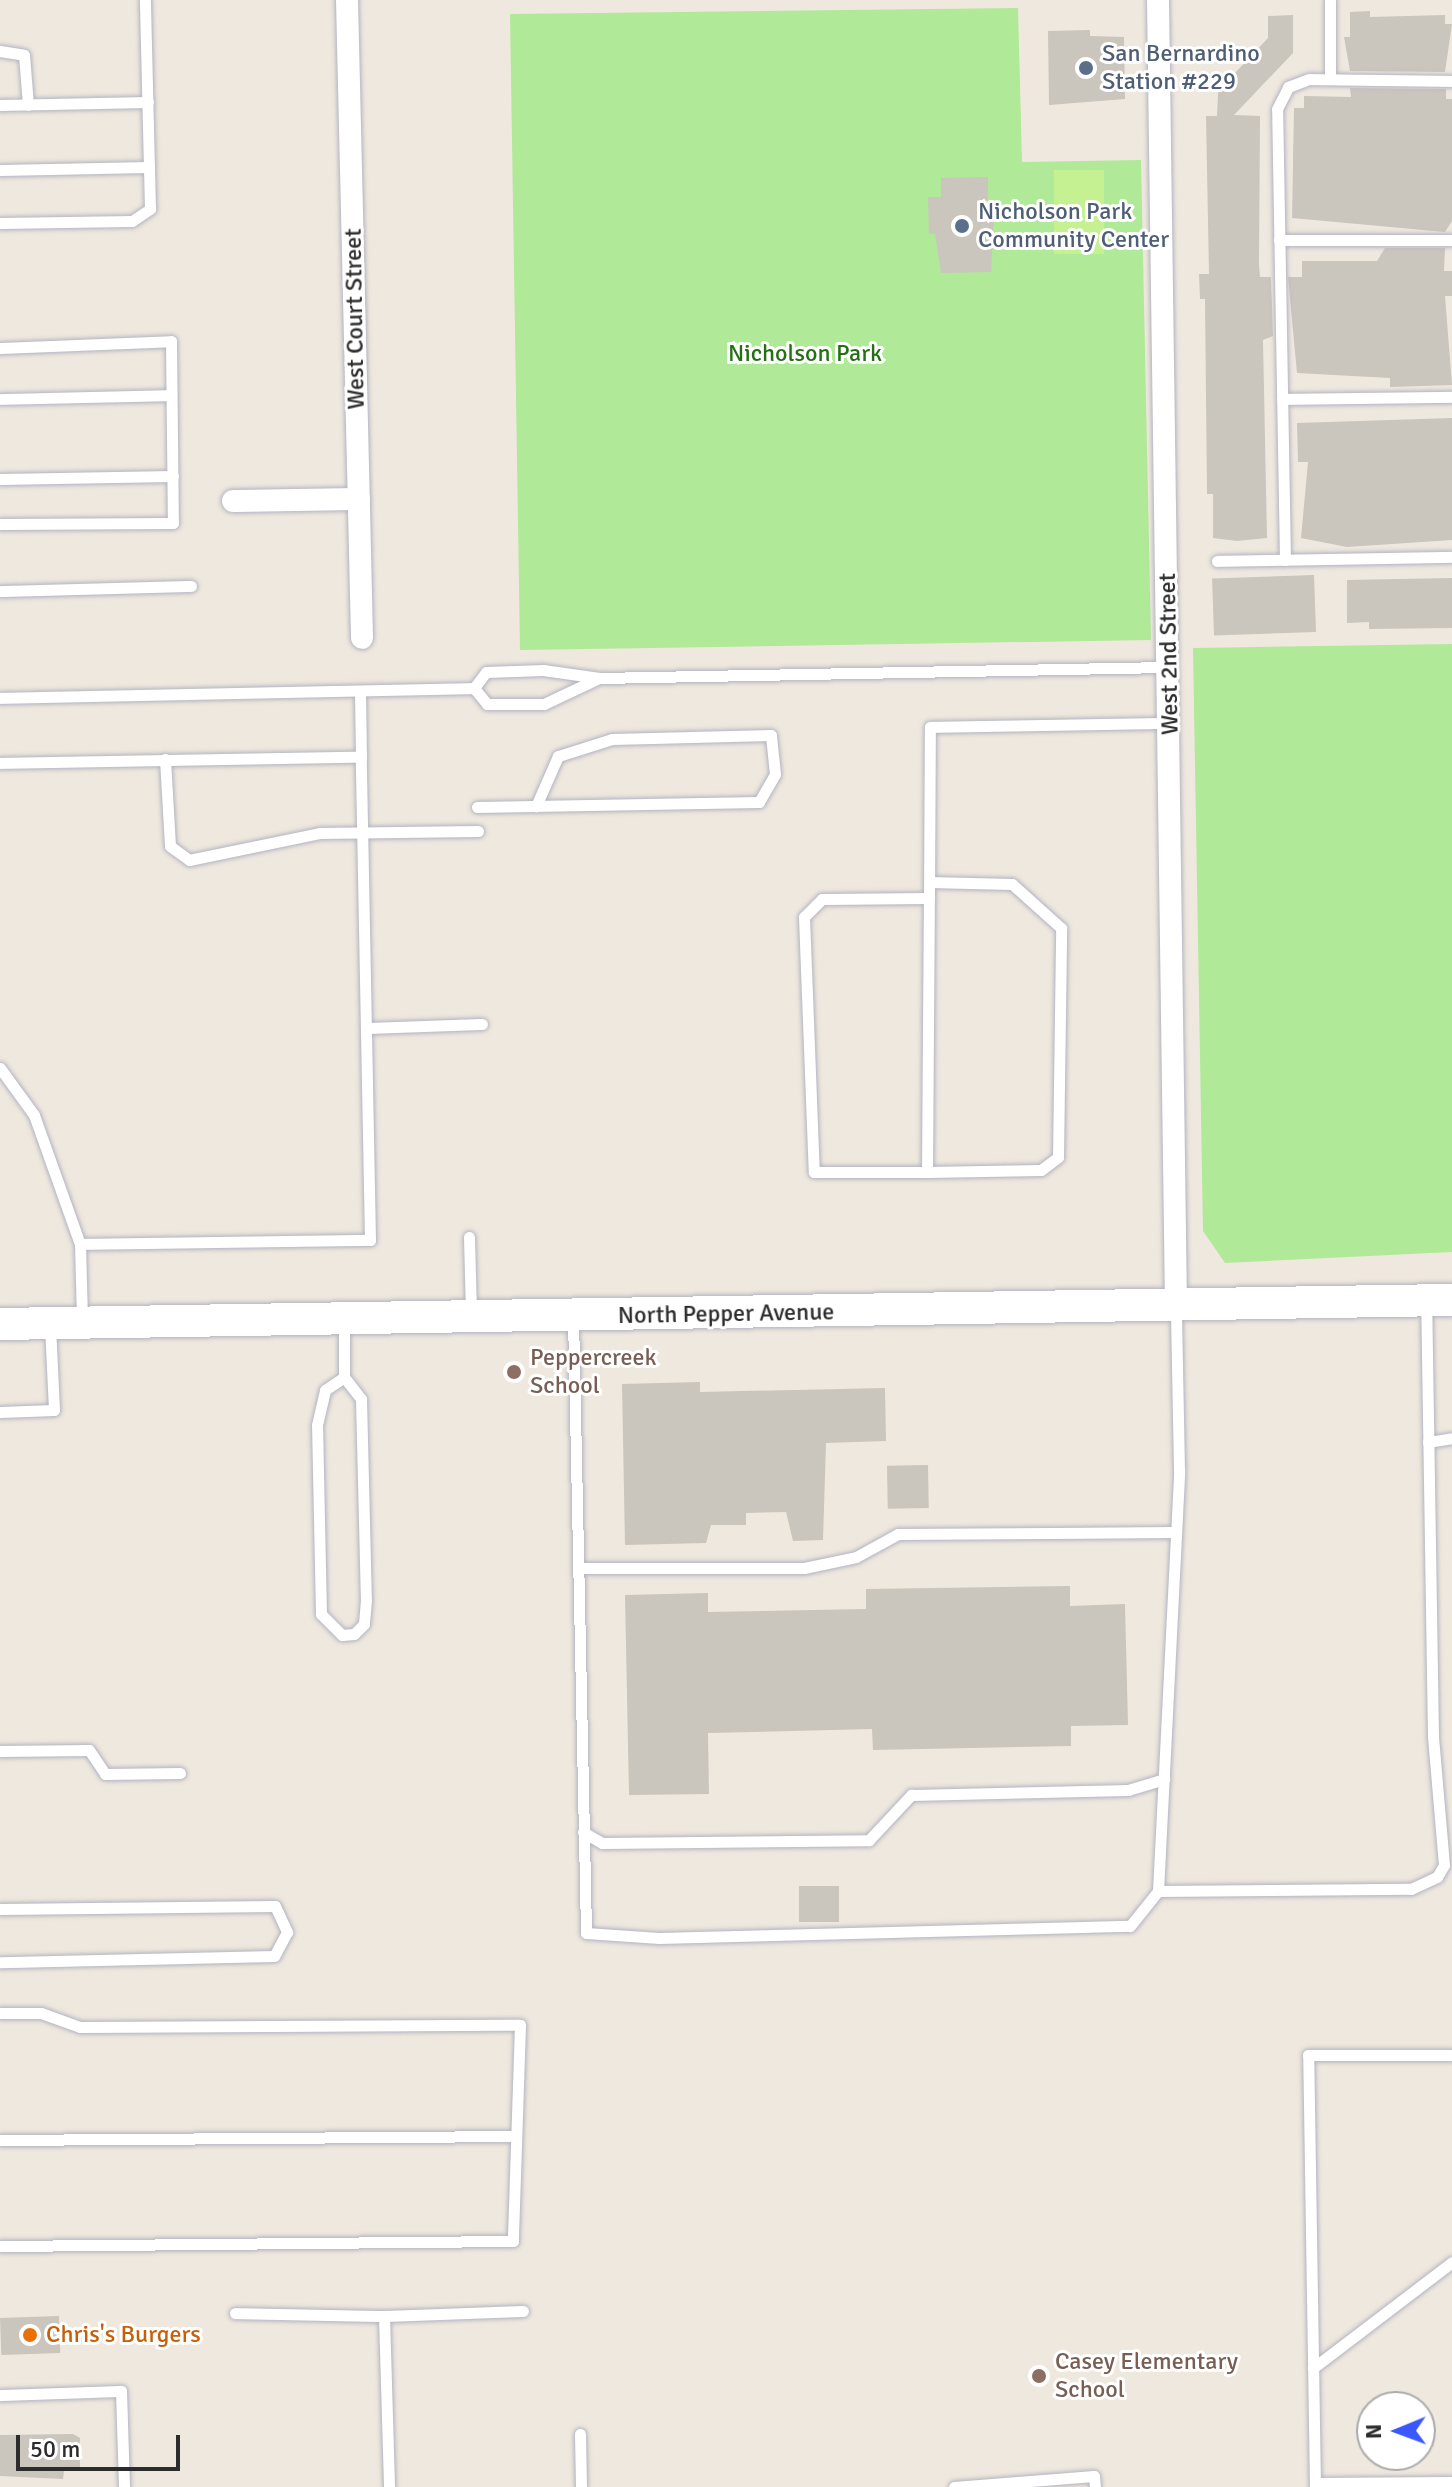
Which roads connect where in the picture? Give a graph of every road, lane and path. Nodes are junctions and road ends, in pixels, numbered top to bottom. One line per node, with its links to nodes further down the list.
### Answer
1 (145, 0): 8 (lane)
2 (347, 0): 23 (street, West Court Street)
3 (1158, 0): 32 (street, West 2nd Street)
4 (1330, 0): 6 (lane)
5 (0, 51): 10 (lane)
6 (1330, 79): 7 (lane); 14 (lane)
7 (1452, 81)
8 (148, 102): 10 (lane); 11 (lane)
9 (0, 105): 10 (lane)
10 (28, 105)
11 (149, 167): 12 (lane); 13 (lane)
12 (0, 170)
13 (0, 223)
14 (1279, 240): 15 (lane); 20 (lane)
15 (1452, 240)
16 (0, 348): 17 (lane)
17 (171, 395): 19 (lane); 21 (lane)
18 (1452, 397): 20 (lane)
19 (0, 399)
20 (1282, 399): 27 (lane)
21 (173, 476): 22 (lane); 25 (lane)
22 (0, 479)
23 (359, 499): 24 (street); 31 (street, West Court Street)
24 (233, 501)
25 (0, 524)
26 (1452, 557): 27 (lane)
27 (1285, 560): 28 (lane)
28 (1217, 561)
29 (191, 586): 30 (lane)
30 (0, 591)
31 (362, 638)
32 (1169, 667): 33 (lane); 37 (street, West 2nd Street)
33 (599, 678): 34 (lane); 34 (lane)
34 (474, 688): 35 (lane)
35 (360, 691): 36 (lane); 38 (lane)
36 (0, 698)
37 (1170, 723): 45 (lane); 54 (street, West 2nd Street)
38 (361, 757): 39 (lane); 44 (lane)
39 (165, 759): 40 (lane); 44 (lane)
40 (0, 763)
41 (536, 806): 41 (lane); 42 (lane)
42 (477, 807)
43 (478, 831): 44 (lane)
44 (362, 835): 48 (lane)
45 (929, 882): 46 (lane); 50 (lane)
46 (929, 898): 50 (lane); 50 (lane)
47 (482, 1024): 48 (lane)
48 (366, 1028): 52 (lane)
49 (0, 1068): 52 (lane)
50 (927, 1172)
51 (469, 1237): 56 (lane)
52 (80, 1244): 58 (lane)
53 (1439, 1300): 54 (main road, North Pepper Avenue); 64 (lane)
54 (1176, 1308): 55 (main road, North Pepper Avenue); 65 (lane)
55 (573, 1316): 56 (main road, North Pepper Avenue); 66 (lane)
56 (472, 1318): 57 (main road, North Pepper Avenue)
57 (344, 1320): 58 (main road, North Pepper Avenue); 61 (lane)
58 (82, 1323): 60 (main road, North Pepper Avenue)
59 (0, 1324): 60 (main road, North Pepper Avenue)
60 (50, 1324): 62 (lane)
61 (344, 1377): 61 (lane)
62 (0, 1412)
63 (1452, 1438): 64 (lane)
64 (1428, 1442): 71 (lane)
65 (1174, 1532): 66 (lane); 69 (lane)
66 (579, 1568): 70 (lane)
67 (0, 1751): 68 (lane)
68 (180, 1773)
69 (1164, 1779): 70 (lane); 71 (lane)
70 (583, 1832): 71 (lane)
71 (1158, 1891)
72 (0, 1909): 73 (lane)
73 (0, 1962)
74 (0, 2013): 76 (lane)
75 (1452, 2055): 83 (lane)
76 (516, 2136): 77 (lane); 78 (lane)
77 (0, 2140)
78 (0, 2246)
79 (1452, 2262): 83 (lane)
80 (523, 2311): 82 (lane)
81 (235, 2313): 82 (lane)
82 (384, 2316): 89 (lane)
83 (1313, 2368): 87 (lane)
84 (0, 2395): 88 (lane)
85 (580, 2434): 90 (lane)
86 (1452, 2482): 87 (lane)
87 (1315, 2485)
88 (124, 2487)
89 (389, 2487)
90 (581, 2487)
91 (954, 2487): 92 (lane)
92 (1095, 2487)

